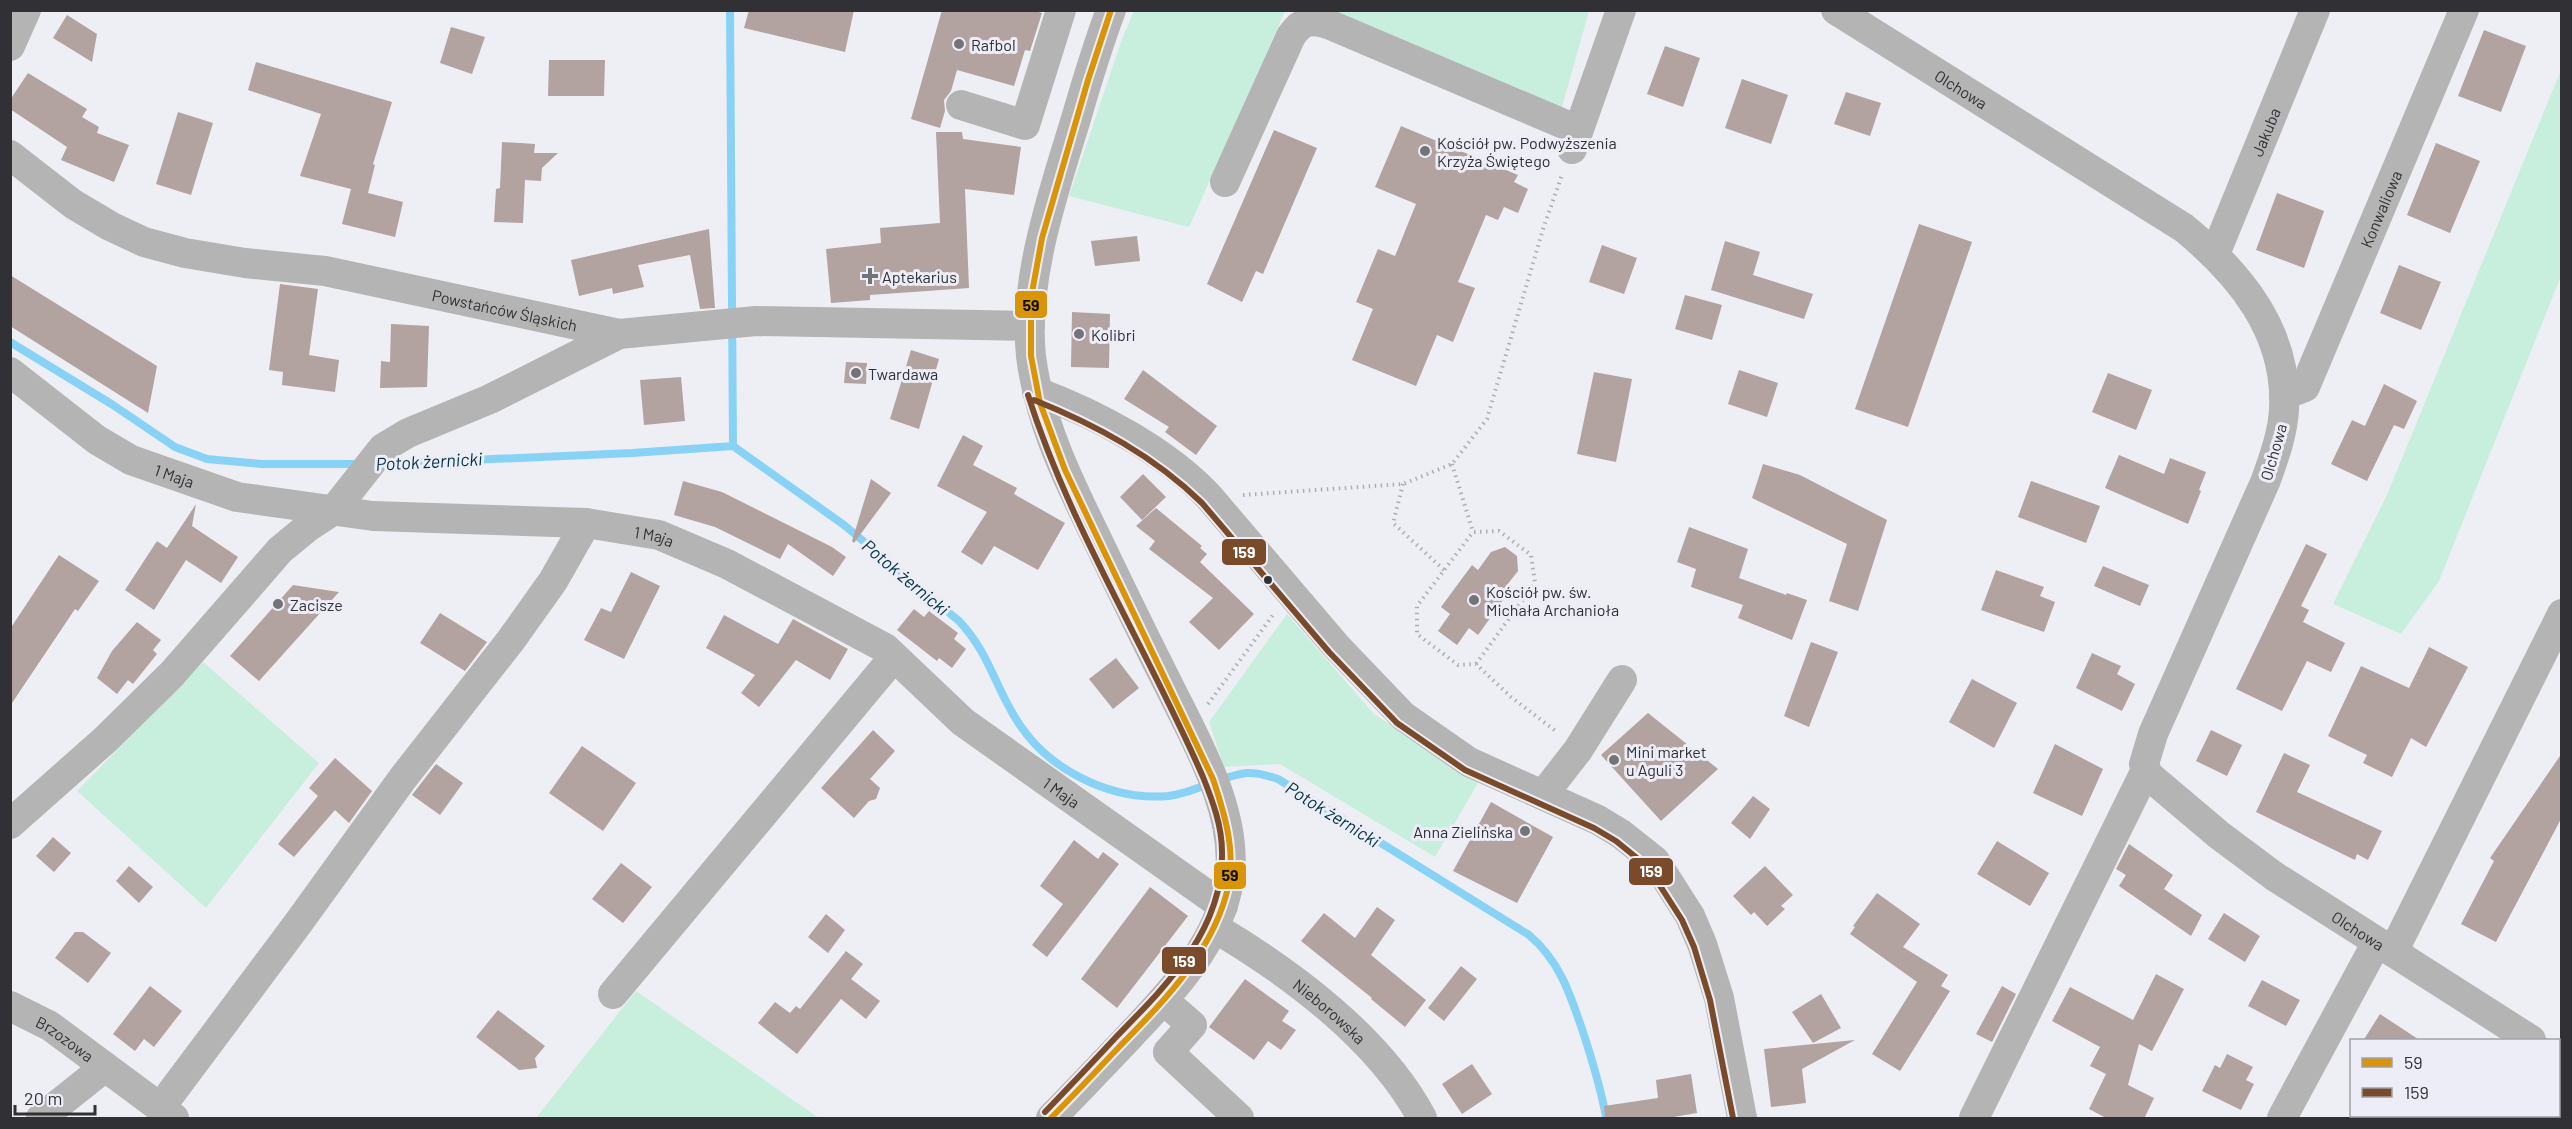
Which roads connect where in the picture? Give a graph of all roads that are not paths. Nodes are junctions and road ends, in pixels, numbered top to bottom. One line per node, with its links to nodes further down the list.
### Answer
1 (26, 10): 8 (street)
2 (1061, 10): 9 (street)
3 (1111, 10): 13 (street)
4 (1621, 10): 11 (street)
5 (2314, 10): 12 (street, Jakuba)
6 (2464, 10): 17 (street, Konwaliowa)
7 (1847, 14): 12 (street, Olchowa)
8 (10, 46)
9 (961, 105)
10 (10, 155): 14 (street, Powstańców Śląskich)
11 (1225, 183)
12 (2215, 254): 17 (street, Olchowa)
13 (1030, 326): 14 (street, Powstańców Śląskich); 16 (street)
14 (619, 334): 18 (street)
15 (10, 372): 18 (street, 1 Maja)
16 (1037, 392): 24 (street); 26 (street)
17 (2284, 395): 23 (street, Olchowa)
18 (334, 510): 19 (street, 1 Maja); 25 (street)
19 (586, 523): 21 (street, 1 Maja); 33 (street)
20 (2562, 614): 27 (street, Olchowa)
21 (894, 657): 26 (street, 1 Maja); 28 (street)
22 (1622, 680): 24 (street)
23 (2146, 770): 27 (street, Olchowa); 39 (street)
24 (1543, 795): 38 (street)
25 (10, 824)
26 (1219, 917): 29 (street); 37 (street, Nieborowska)
27 (2385, 947): 31 (street, Olchowa); 40 (street)
28 (613, 994)
29 (1163, 1000): 35 (street); 36 (street)
30 (10, 1006): 32 (street, Brzozowa)
31 (2527, 1039)
32 (105, 1067): 33 (street, Brzozowa); 34 (street)
33 (167, 1113)
34 (41, 1119)
35 (1052, 1119)
36 (1239, 1119)
37 (1422, 1119)
38 (1742, 1119)
39 (1974, 1119)
40 (2282, 1119)

